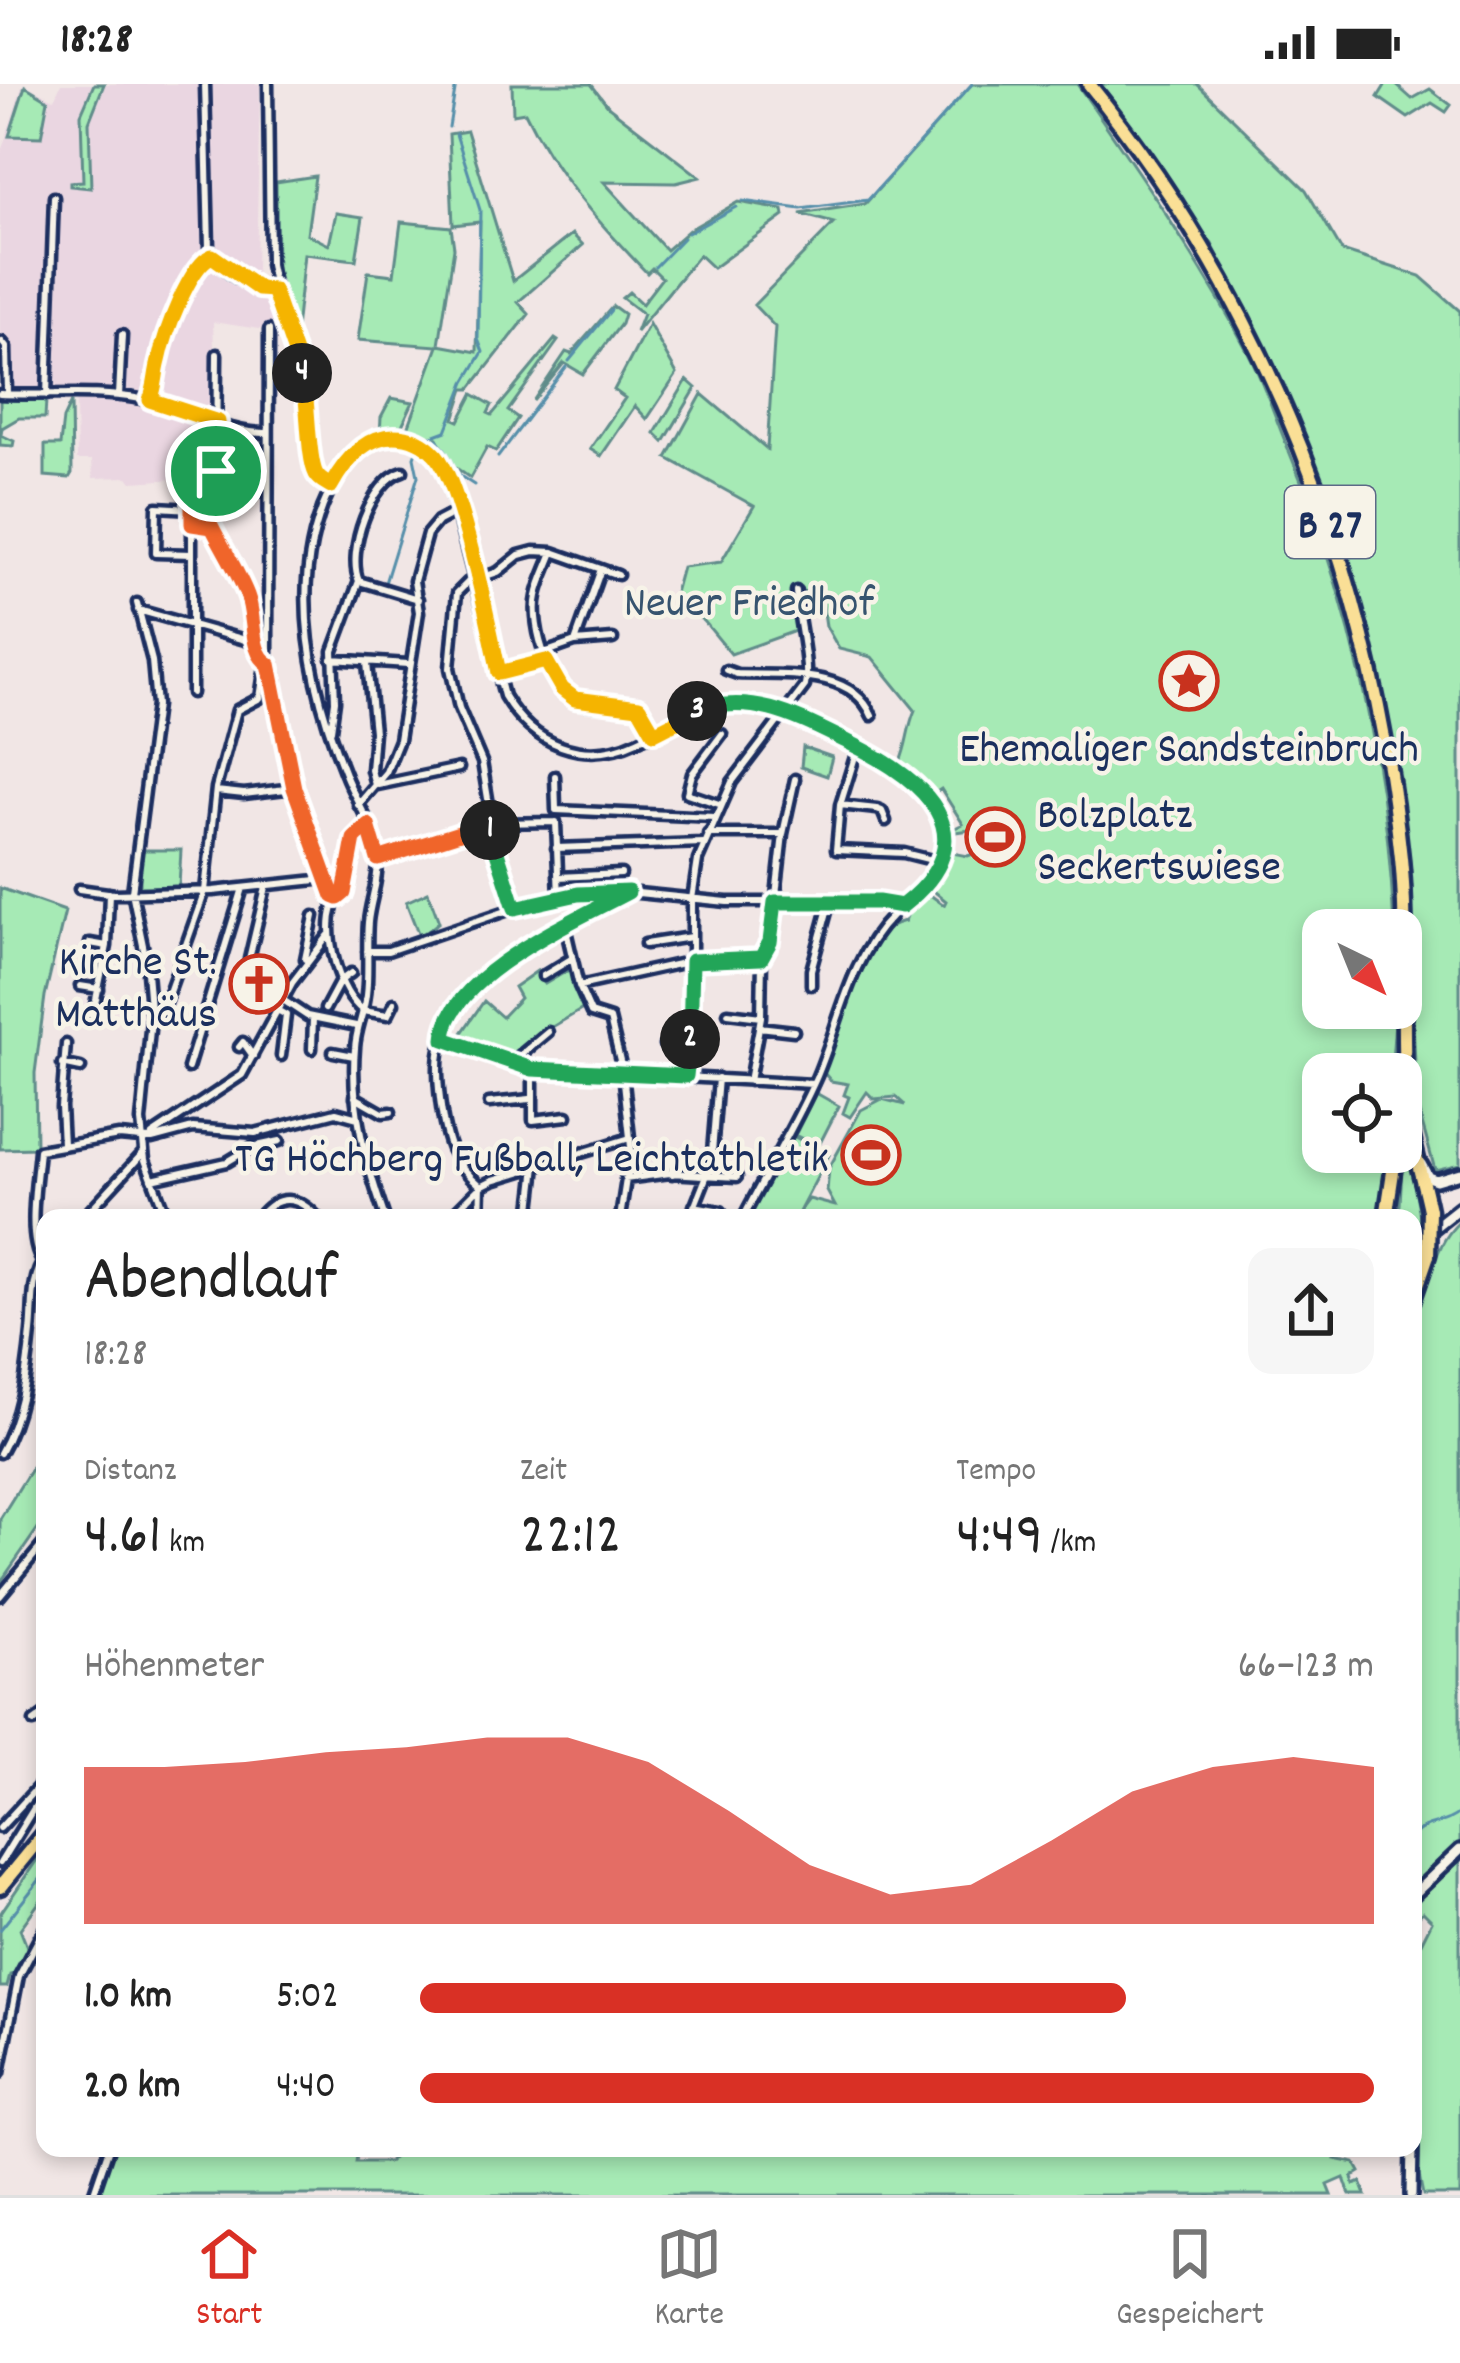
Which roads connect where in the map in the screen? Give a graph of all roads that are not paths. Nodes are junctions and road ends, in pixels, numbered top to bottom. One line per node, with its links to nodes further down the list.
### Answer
1 (205, 84): 5 (street)
2 (268, 84): 6 (street)
3 (1089, 84): 127 (main road, B 27)
4 (54, 197): 12 (street)
5 (212, 256): 6 (street); 14 (street)
6 (273, 290): 18 (street)
7 (269, 330): 16 (street)
8 (122, 335): 13 (street)
9 (2, 342): 11 (street)
10 (217, 354): 15 (street)
11 (3, 394): 12 (street)
12 (47, 394): 13 (street)
13 (119, 395): 14 (street)
14 (150, 400): 15 (street)
15 (218, 422): 16 (street); 19 (street)
16 (267, 433): 38 (street)
17 (403, 471): 27 (street)
18 (331, 486): 20 (street); 45 (street)
19 (192, 508): 21 (street); 23 (street)
20 (459, 510): 26 (street); 29 (street)
21 (192, 524): 23 (street); 33 (street)
22 (553, 551): 24 (street); 26 (street); 34 (street)
23 (192, 554): 30 (street)
24 (601, 569): 25 (street); 32 (street)
25 (618, 575)
26 (477, 578): 40 (street); 62 (street)
27 (359, 581): 29 (street); 35 (street)
28 (796, 592): 41 (street)
29 (418, 599): 37 (street)
30 (190, 622): 33 (street); 42 (street); 76 (street)
31 (613, 639): 32 (street)
32 (574, 642): 34 (street)
33 (256, 643): 38 (street)
34 (545, 657): 40 (street); 46 (street)
35 (332, 659): 36 (street); 45 (street)
36 (367, 663): 37 (street); 52 (street)
37 (408, 664): 52 (street)
38 (267, 665): 53 (street); 54 (street)
39 (726, 670): 41 (street)
40 (499, 673): 46 (street)
41 (807, 675): 43 (street); 44 (street)
42 (192, 693)
43 (787, 713): 46 (street); 48 (street); 55 (street)
44 (872, 716)
45 (329, 733): 56 (street)
46 (654, 733)
47 (722, 734): 55 (street)
48 (858, 747): 57 (street); 68 (street)
49 (459, 768): 52 (street)
50 (555, 776): 58 (street)
51 (795, 779): 64 (street)
52 (374, 785): 56 (street)
53 (294, 788): 54 (street); 71 (street)
54 (216, 791): 75 (street)
55 (719, 804): 59 (street)
56 (358, 805): 63 (street)
57 (840, 805): 60 (street); 68 (street)
58 (556, 810): 59 (street); 61 (street)
59 (714, 817): 65 (street)
60 (886, 821)
61 (556, 822): 62 (street); 66 (street)
62 (490, 824): 67 (street); 84 (street)
63 (368, 825): 67 (street); 79 (street)
64 (782, 834): 65 (street); 83 (street)
65 (706, 839): 66 (street); 81 (street)
66 (556, 848): 70 (street)
67 (378, 859): 93 (street)
68 (940, 862): 85 (street)
69 (621, 874): 70 (street)
70 (558, 877): 80 (street)
71 (326, 879): 72 (street); 79 (street)
72 (266, 885): 73 (street); 96 (street)
73 (243, 888): 75 (street); 133 (street)
74 (80, 889): 78 (street)
75 (205, 891): 76 (street); 115 (street)
76 (132, 892): 78 (street); 115 (street)
77 (628, 892): 80 (street); 81 (street); 87 (street)
78 (109, 893): 92 (street)
79 (335, 898): 88 (street)
80 (559, 898): 84 (street)
81 (692, 899): 83 (street); 89 (street)
82 (830, 901): 83 (street); 85 (street); 102 (street)
83 (775, 902): 95 (street)
84 (515, 908): 93 (street)
85 (892, 911): 140 (street)
86 (314, 916): 94 (street)
87 (565, 926): 97 (street); 120 (street)
88 (328, 936): 94 (street); 101 (street)
89 (691, 937): 91 (street); 98 (street)
90 (89, 943): 92 (street)
91 (645, 944)
92 (107, 946): 105 (street)
93 (367, 951): 110 (street)
94 (310, 953): 106 (street)
95 (761, 958): 98 (street); 113 (street)
96 (249, 959)
97 (571, 959): 100 (street); 104 (street)
98 (692, 961): 104 (street); 121 (street)
99 (351, 973): 101 (street)
100 (543, 976)
101 (343, 980): 108 (street); 110 (street)
102 (811, 985)
103 (80, 986): 105 (street)
104 (579, 986): 136 (street)
105 (99, 989): 112 (street)
106 (283, 1000): 109 (street); 114 (street)
107 (394, 1003): 110 (street)
108 (325, 1009)
109 (277, 1010): 128 (street); 129 (street)
110 (363, 1011): 116 (street)
111 (728, 1013): 113 (street)
112 (89, 1014)
113 (760, 1017): 117 (street)
114 (314, 1018): 116 (street); 125 (street)
115 (151, 1020): 147 (street)
116 (358, 1026): 130 (street)
117 (760, 1027): 118 (street); 139 (street)
118 (794, 1031)
119 (548, 1032): 131 (street)
120 (442, 1043): 131 (street); 163 (street)
121 (689, 1043): 123 (street); 137 (street)
122 (66, 1044): 132 (street)
123 (664, 1045)
124 (239, 1047): 128 (street)
125 (312, 1049)
126 (333, 1052): 130 (street)
127 (1405, 1053)
128 (253, 1056): 147 (street)
129 (281, 1056)
130 (354, 1056): 141 (street)
131 (511, 1063): 135 (street)
132 (62, 1064): 134 (street); 150 (street)
133 (188, 1067)
134 (81, 1068)
135 (532, 1069): 136 (street); 142 (street)
136 (623, 1073): 137 (street); 148 (street)
137 (686, 1076): 138 (street)
138 (718, 1078): 139 (street); 159 (street)
139 (749, 1081): 140 (street)
140 (813, 1084): 177 (street)
141 (355, 1096): 144 (street); 146 (street)
142 (530, 1099): 143 (street); 145 (street)
143 (489, 1103)
144 (391, 1112)
145 (567, 1116)
146 (358, 1118): 147 (street); 170 (street)
147 (142, 1136): 150 (street); 151 (street)
148 (630, 1138): 154 (street); 162 (street)
149 (280, 1141): 161 (street)
150 (63, 1144): 180 (street)
151 (144, 1152): 161 (street); 166 (street)
152 (671, 1155): 158 (street)
153 (1422, 1164): 157 (main road)
154 (536, 1166): 163 (street); 173 (street)
155 (1393, 1173): 178 (main road)
156 (1421, 1173): 182 (main road, B 27, bridge)
157 (1460, 1173)
158 (672, 1174): 159 (street); 162 (street)
159 (709, 1175): 160 (street); 164 (street)
160 (737, 1177)
161 (152, 1179): 167 (street)
162 (625, 1179): 174 (street)
163 (481, 1186): 171 (street); 172 (street)
164 (694, 1206): 175 (street); 176 (street)
165 (1460, 1207): 179 (main road)
166 (91, 1209)
167 (164, 1209)
168 (267, 1209): 169 (street)
169 (310, 1209)
170 (382, 1209)
171 (458, 1209)
172 (480, 1209)
173 (531, 1209)
174 (621, 1209)
175 (693, 1209)
176 (710, 1209)
177 (748, 1209)
178 (1387, 1209)
179 (1422, 1237)
180 (36, 1250)
181 (36, 1272): 183 (street)
182 (1422, 1273)
183 (29, 1346): 184 (street); 185 (street)
184 (36, 1346)
185 (0, 1453)
186 (36, 1553): 187 (street)
187 (0, 1596)
188 (36, 1789): 190 (street)
189 (36, 1805): 193 (street)
190 (0, 1828)
191 (36, 1843): 195 (main road)
192 (1460, 1850): 194 (main road)
193 (0, 1863)
194 (1422, 1886)
195 (0, 1887)
196 (36, 1945): 197 (street)
197 (0, 2073)
198 (106, 2157): 200 (street)
199 (1412, 2157): 201 (main road)
200 (93, 2195)
201 (1410, 2195)

